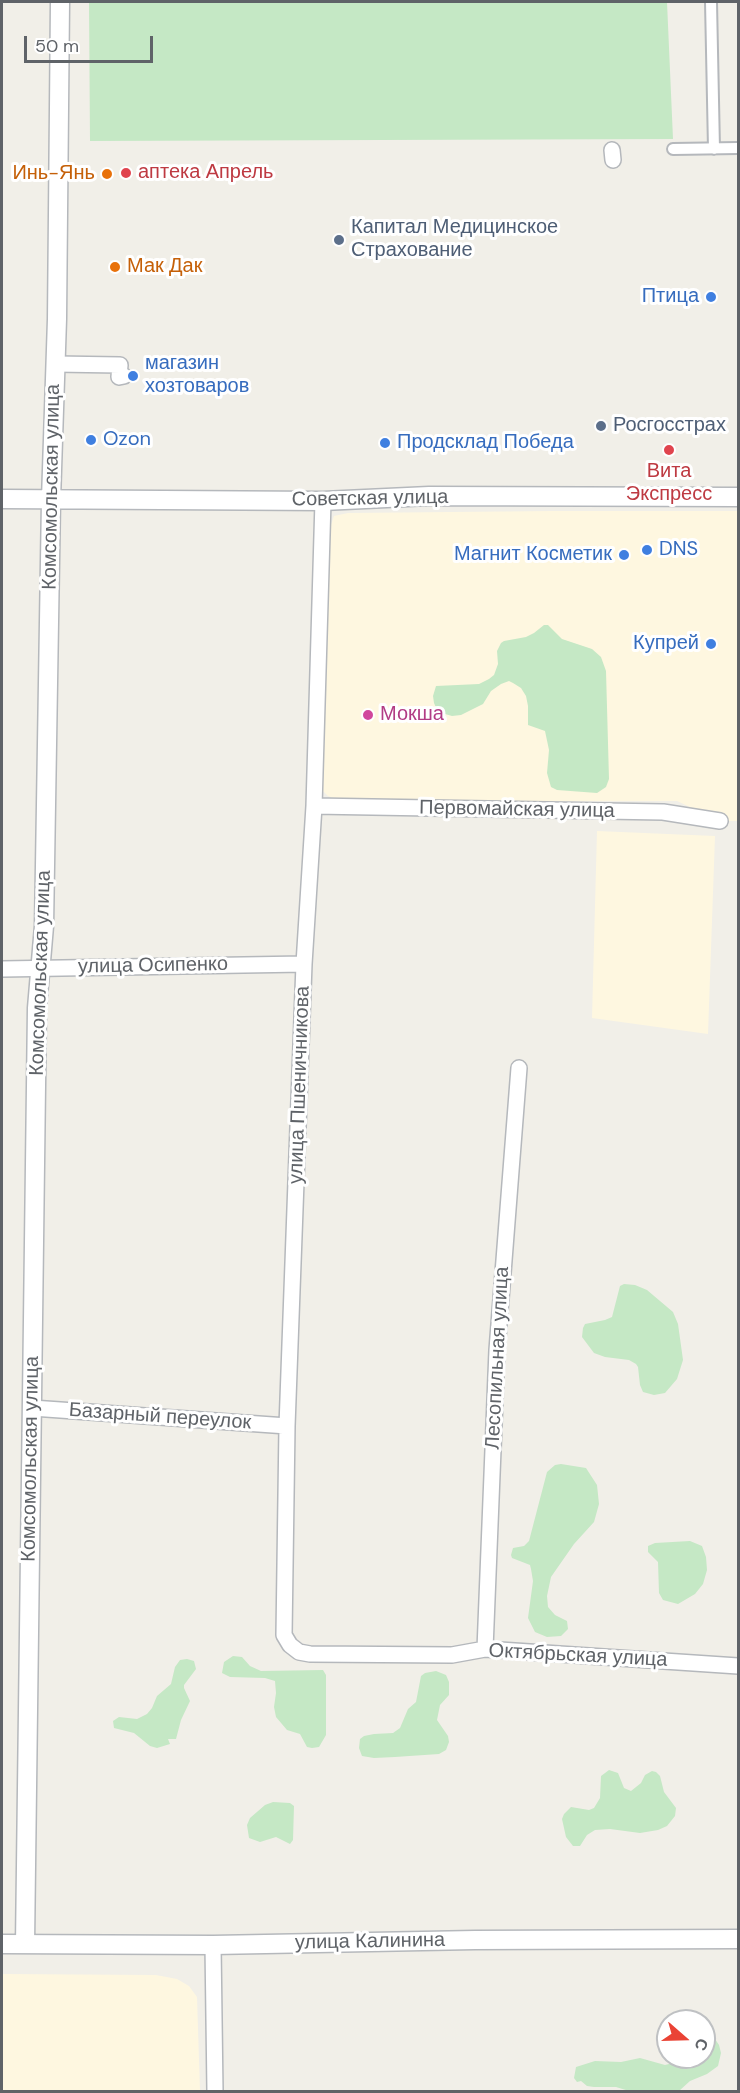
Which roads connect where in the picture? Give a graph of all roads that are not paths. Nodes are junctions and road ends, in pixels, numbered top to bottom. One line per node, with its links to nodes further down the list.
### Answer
1 (60, 2): 6 (street, Комсомольская улица)
2 (711, 2): 5 (street)
3 (738, 148): 5 (street)
4 (674, 149): 5 (street)
5 (714, 149)
6 (55, 364): 7 (street); 10 (street, Комсомольская улица)
7 (124, 376)
8 (738, 497): 11 (street, Советская улица)
9 (2, 499): 10 (street, Советская улица)
10 (51, 500): 11 (street, Советская улица); 15 (street, Комсомольская улица)
11 (323, 501): 12 (street, улица Пшеничникова)
12 (314, 806): 13 (street, Первомайская улица); 14 (street, улица Пшеничникова)
13 (720, 821)
14 (304, 964): 15 (street, улица Осипенко); 19 (street, улица Пшеничникова)
15 (41, 968): 16 (street, улица Осипенко); 18 (street, Комсомольская улица)
16 (2, 969)
17 (519, 1068): 20 (street, Лесопильная улица)
18 (32, 1408): 19 (street, Базарный переулок); 25 (street, Комсомольская улица)
19 (287, 1426): 21 (street, улица Пшеничникова)
20 (485, 1649): 21 (street, Октябрьская улица); 22 (street, Октябрьская улица)
21 (310, 1654)
22 (738, 1665)
23 (738, 1940): 26 (street, улица Калинина)
24 (2, 1944): 25 (street, улица Калинина)
25 (25, 1944): 26 (street, улица Калинина)
26 (213, 1945): 27 (street)
27 (215, 2091)

